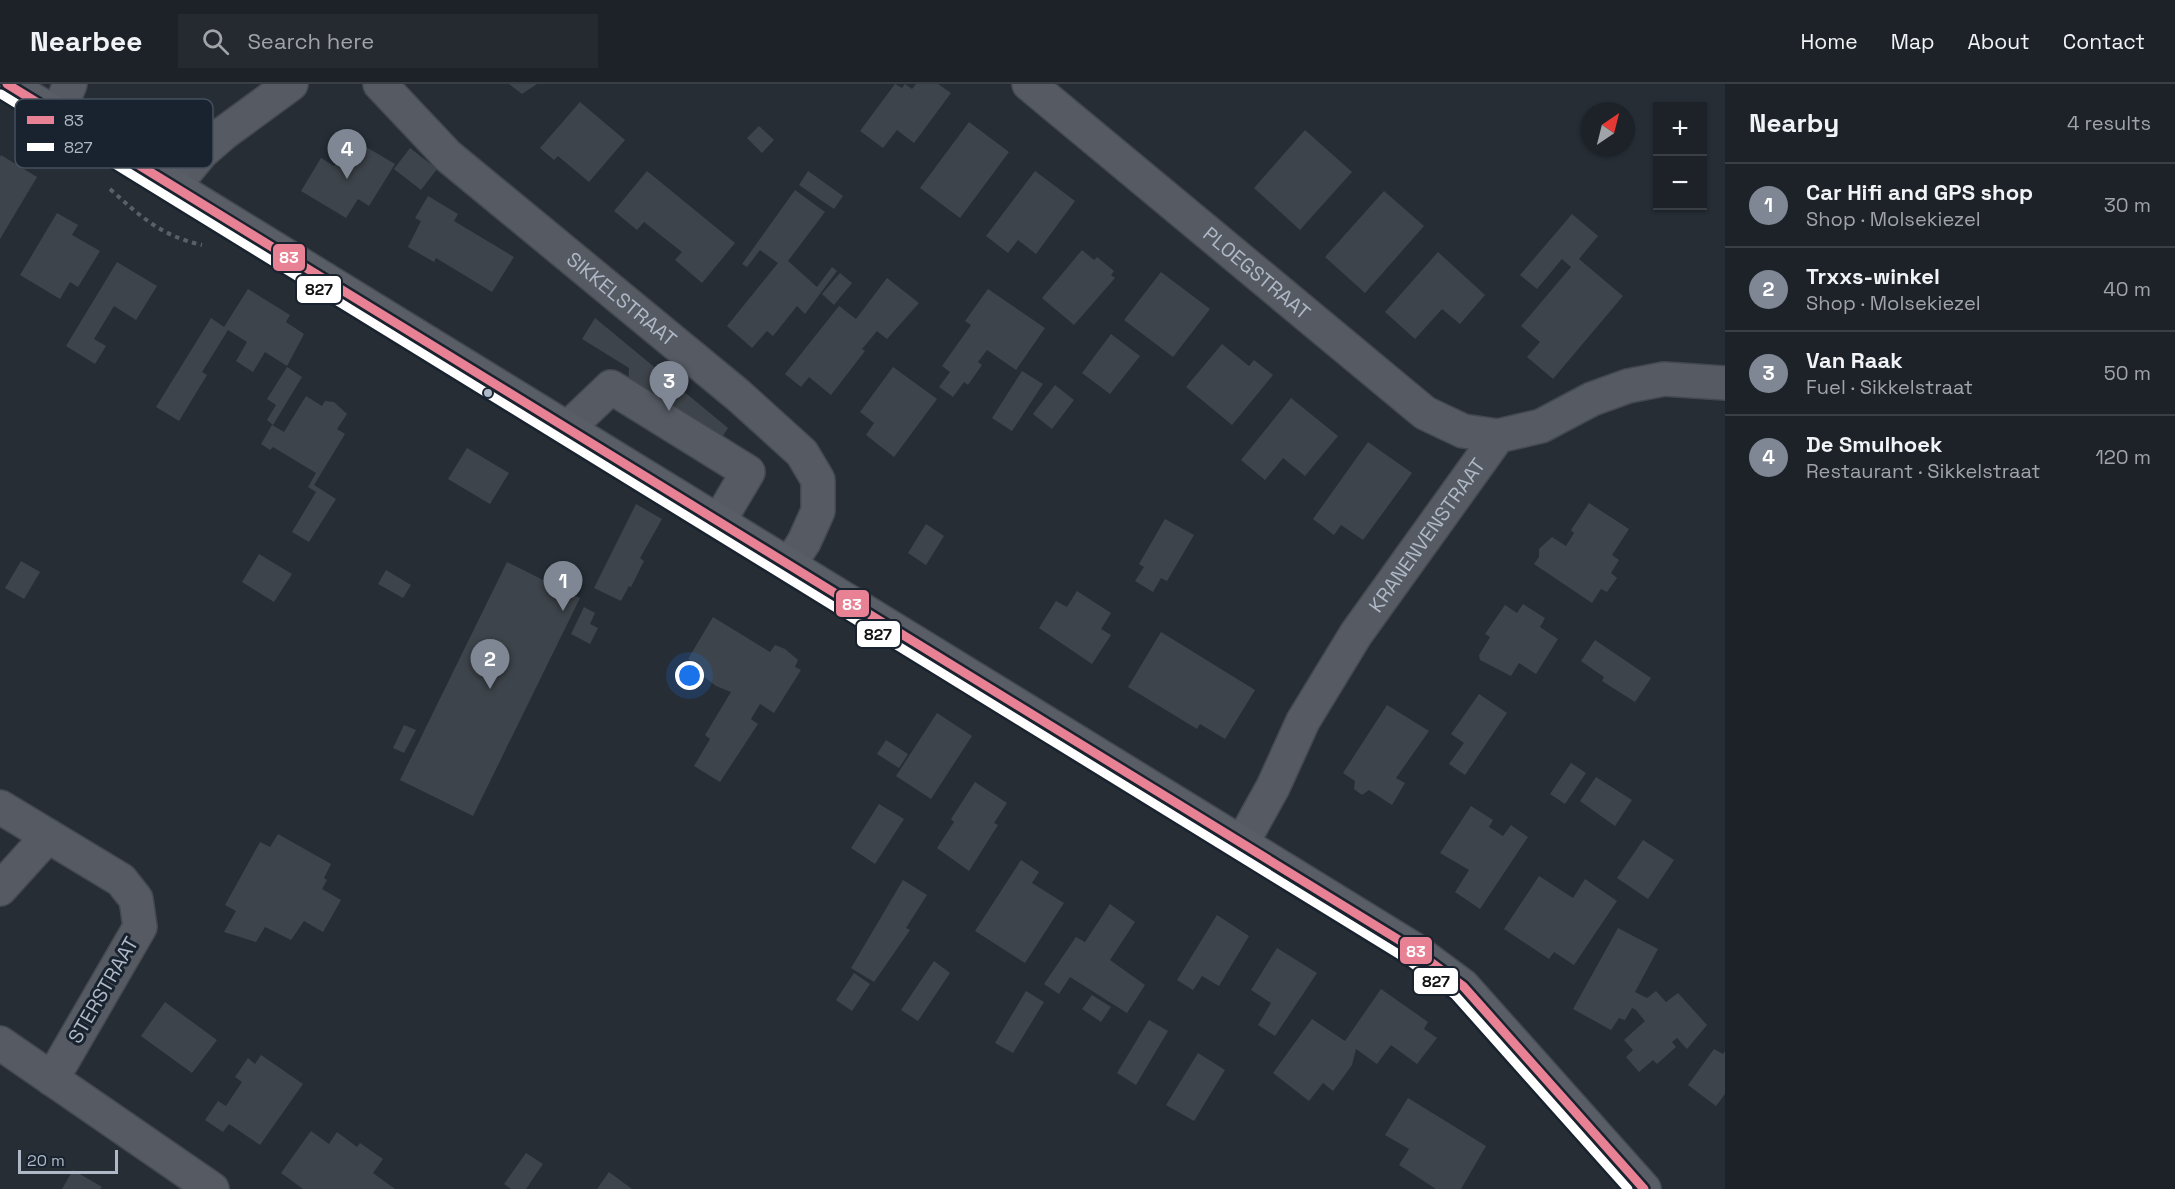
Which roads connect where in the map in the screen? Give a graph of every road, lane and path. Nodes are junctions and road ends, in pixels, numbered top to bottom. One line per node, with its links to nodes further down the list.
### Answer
1 (7, 84): 6 (main road)
2 (70, 84): 7 (street)
3 (291, 84): 8 (street)
4 (380, 84): 16 (street, SIKKELSTRAAT)
5 (1029, 84): 14 (street, PLOEGSTRAAT)
6 (31, 99)
7 (64, 99)
8 (213, 143)
9 (144, 168): 11 (main road)
10 (189, 168): 11 (street)
11 (174, 186): 13 (main road)
12 (1725, 383): 14 (street)
13 (568, 428): 15 (main road); 15 (street)
14 (1498, 436): 19 (street, KRANENVENSTRAAT)
15 (719, 521): 16 (main road)
16 (789, 565): 19 (main road)
17 (0, 807): 18 (street, STERSTRAAT)
18 (48, 836): 20 (street); 22 (street, STERSTRAAT)
19 (1242, 843): 24 (main road)
20 (0, 889)
21 (0, 1043): 22 (street)
22 (52, 1079): 23 (street)
23 (212, 1189)
24 (1644, 1189)

